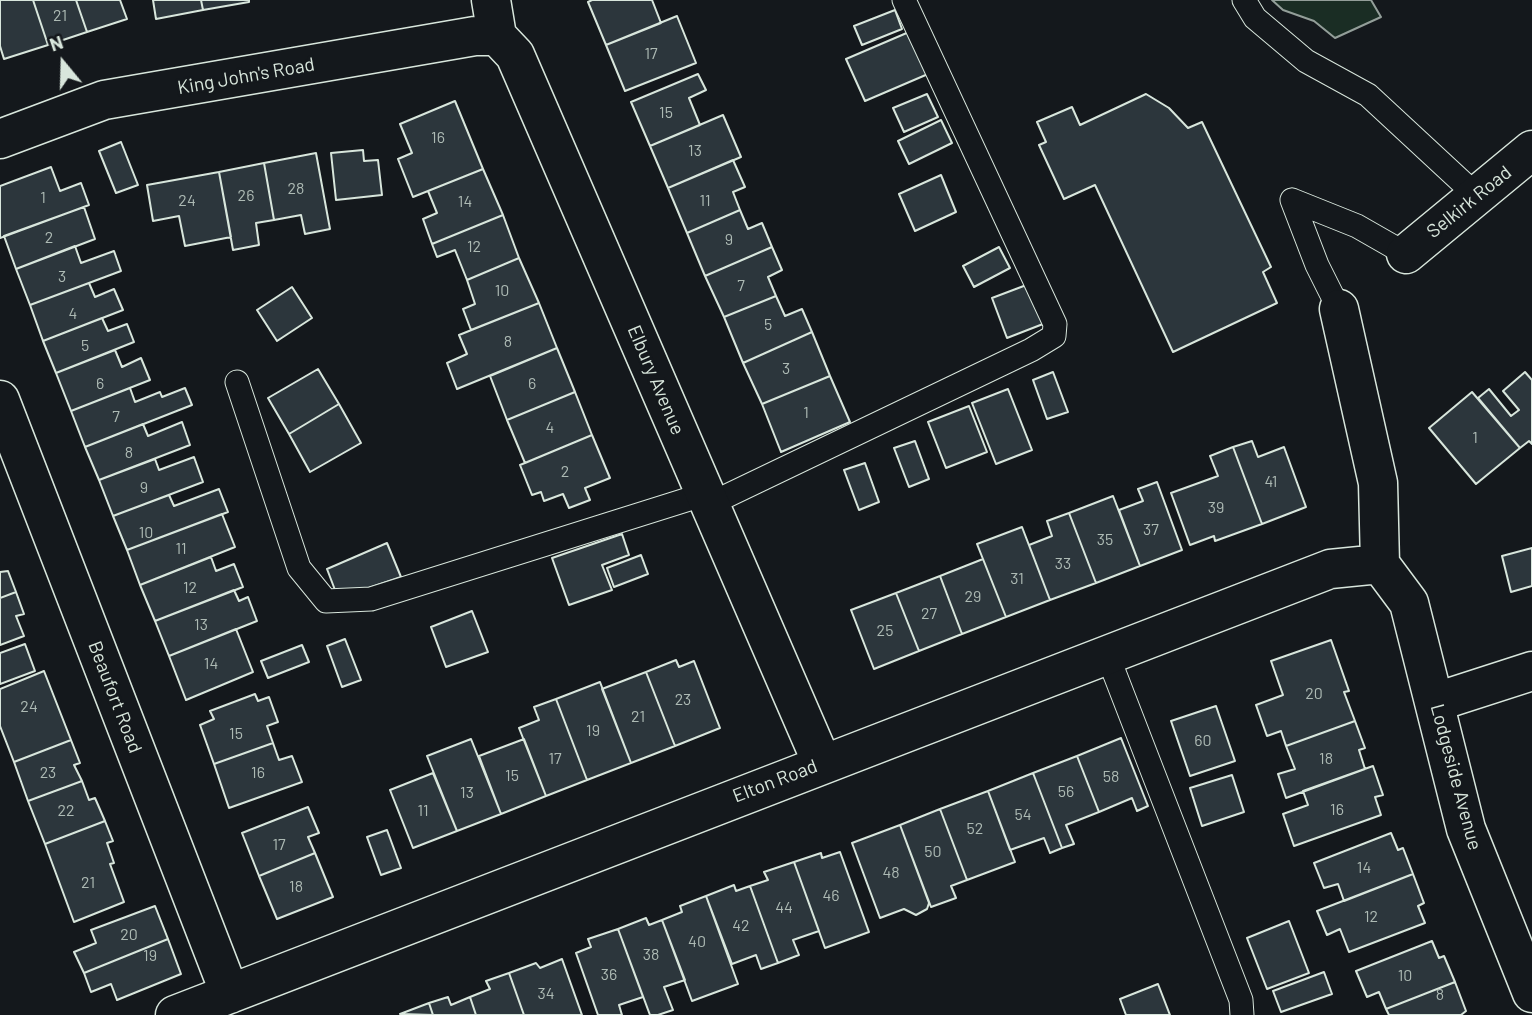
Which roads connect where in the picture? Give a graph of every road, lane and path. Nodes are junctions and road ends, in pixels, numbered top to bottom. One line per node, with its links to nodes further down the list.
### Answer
1 (904, 0): 11 (lane)
2 (1244, 0): 6 (lane)
3 (494, 18): 4 (street, King John's Road); 11 (street, Elbury Avenue)
4 (0, 139)
5 (1532, 150): 6 (street, Selkirk Road)
6 (1477, 196): 7 (street, Selkirk Road)
7 (1406, 254): 8 (lane)
8 (1339, 309): 12 (street)
9 (237, 382): 11 (lane)
10 (0, 400): 18 (street, Beaufort Road)
11 (707, 499): 16 (street, Elbury Avenue)
12 (1380, 564): 13 (street, Elton Road); 15 (street, Lodgeside Avenue)
13 (1107, 654): 16 (street, Elton Road); 20 (lane)
14 (1532, 671): 15 (street)
15 (1436, 702): 17 (street, Lodgeside Avenue)
16 (822, 763): 18 (street, Elton Road)
17 (1532, 993)
18 (230, 994): 19 (street, Elton Road)
19 (175, 1015)
20 (1242, 1015)

